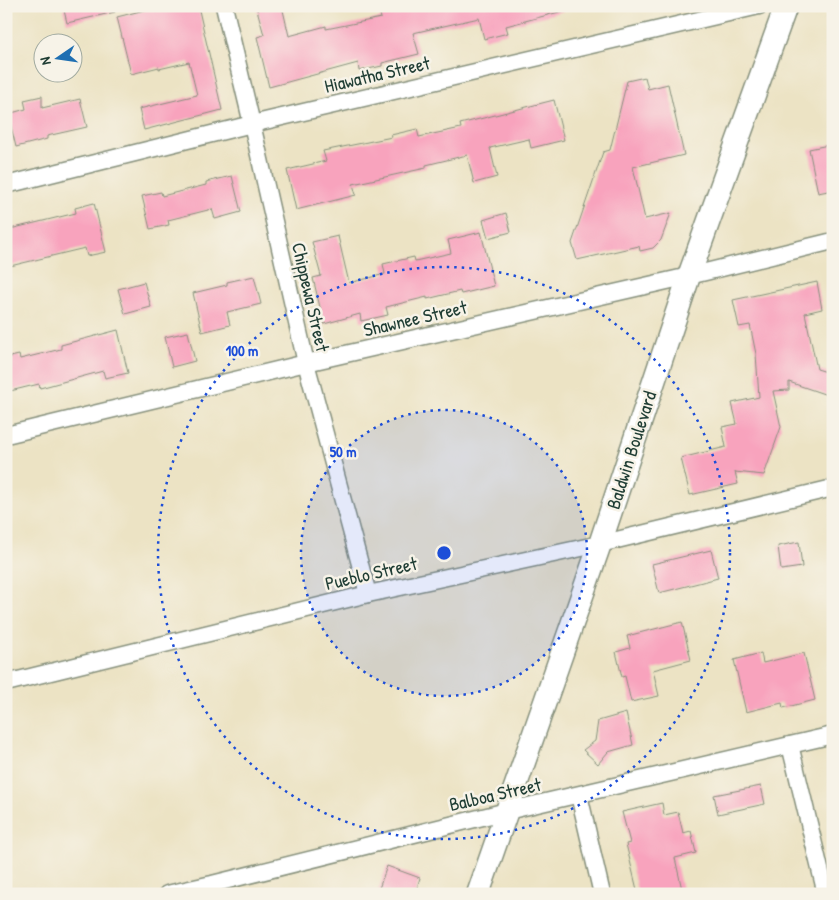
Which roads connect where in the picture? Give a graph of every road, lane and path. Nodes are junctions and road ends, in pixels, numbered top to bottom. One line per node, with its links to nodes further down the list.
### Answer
1 (224, 6): 4 (street, Chippewa Street)
2 (759, 6): 4 (street, Hiawatha Street)
3 (786, 6): 7 (main road, Baldwin Boulevard)
4 (252, 124): 5 (street, Hiawatha Street); 8 (street, Chippewa Street)
5 (6, 186)
6 (833, 241): 7 (street, Shawnee Street)
7 (689, 276): 8 (street, Shawnee Street); 11 (main road, Baldwin Boulevard)
8 (306, 363): 9 (street, Shawnee Street); 12 (street, Chippewa Street)
9 (6, 435)
10 (833, 488): 11 (street, Pueblo Street)
11 (600, 544): 12 (street, Pueblo Street); 17 (main road, Baldwin Boulevard)
12 (368, 594): 13 (street, Pueblo Street)
13 (6, 683)
14 (833, 735): 15 (street, Balboa Street)
15 (790, 745): 16 (street, Balboa Street); 22 (street)
16 (579, 795): 17 (street, Balboa Street); 21 (street)
17 (507, 811): 18 (street, Balboa Street); 20 (main road, Baldwin Boulevard)
18 (210, 889): 19 (street, Balboa Street)
19 (167, 894)
20 (478, 894)
21 (602, 894)
22 (826, 894)

